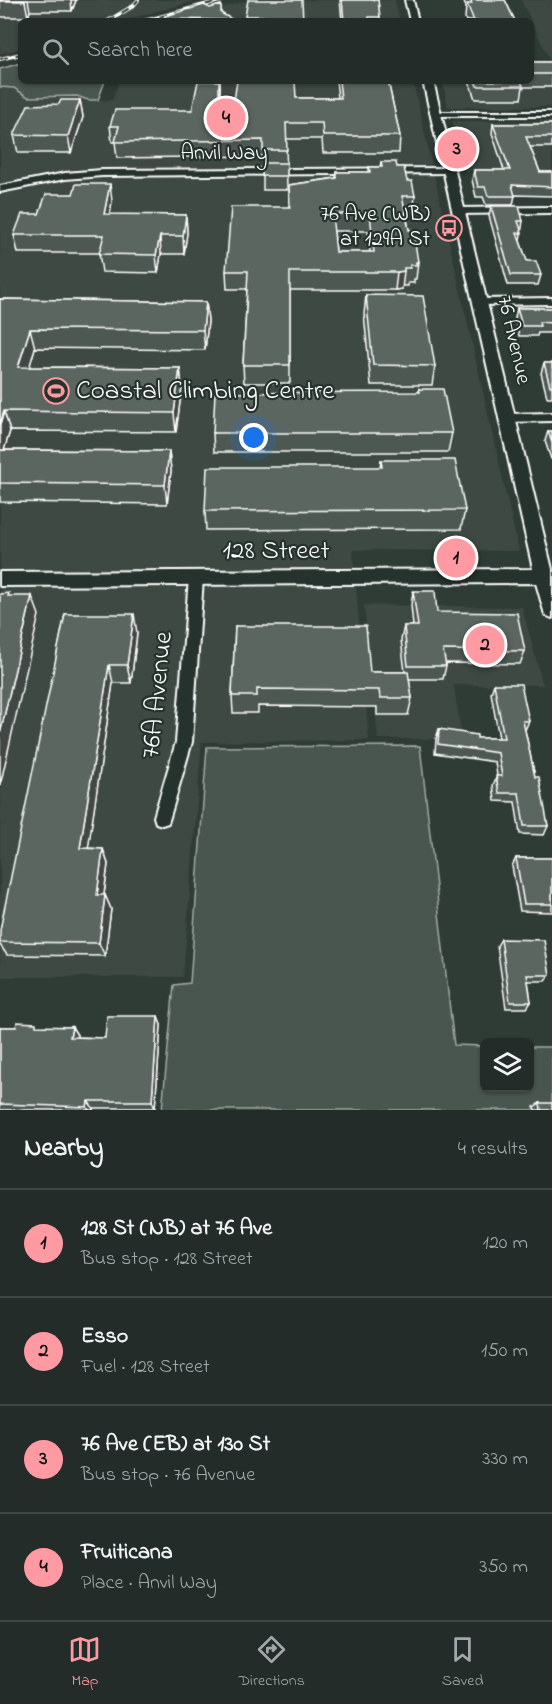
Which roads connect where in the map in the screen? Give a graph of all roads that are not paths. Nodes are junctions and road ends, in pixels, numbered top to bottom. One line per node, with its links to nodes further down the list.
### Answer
1 (408, 0): 2 (main road)
2 (413, 18)
3 (429, 84): 4 (main road, 76 Avenue)
4 (435, 114): 5 (street); 6 (main road, 76 Avenue)
5 (552, 114)
6 (449, 171): 7 (street, Anvil Way); 9 (main road, 76 Avenue)
7 (0, 189)
8 (552, 210): 9 (street)
9 (458, 211): 11 (main road, 76 Avenue)
10 (552, 301): 11 (street)
11 (479, 302): 13 (main road, 76 Avenue)
12 (552, 417): 13 (street)
13 (507, 418): 14 (main road, 76 Avenue)
14 (548, 576): 15 (main road, 128 Street); 17 (main road, 76 Avenue)
15 (196, 578): 16 (main road, 128 Street); 18 (street, 76A Avenue)
16 (0, 579)
17 (552, 610)
18 (162, 817)

